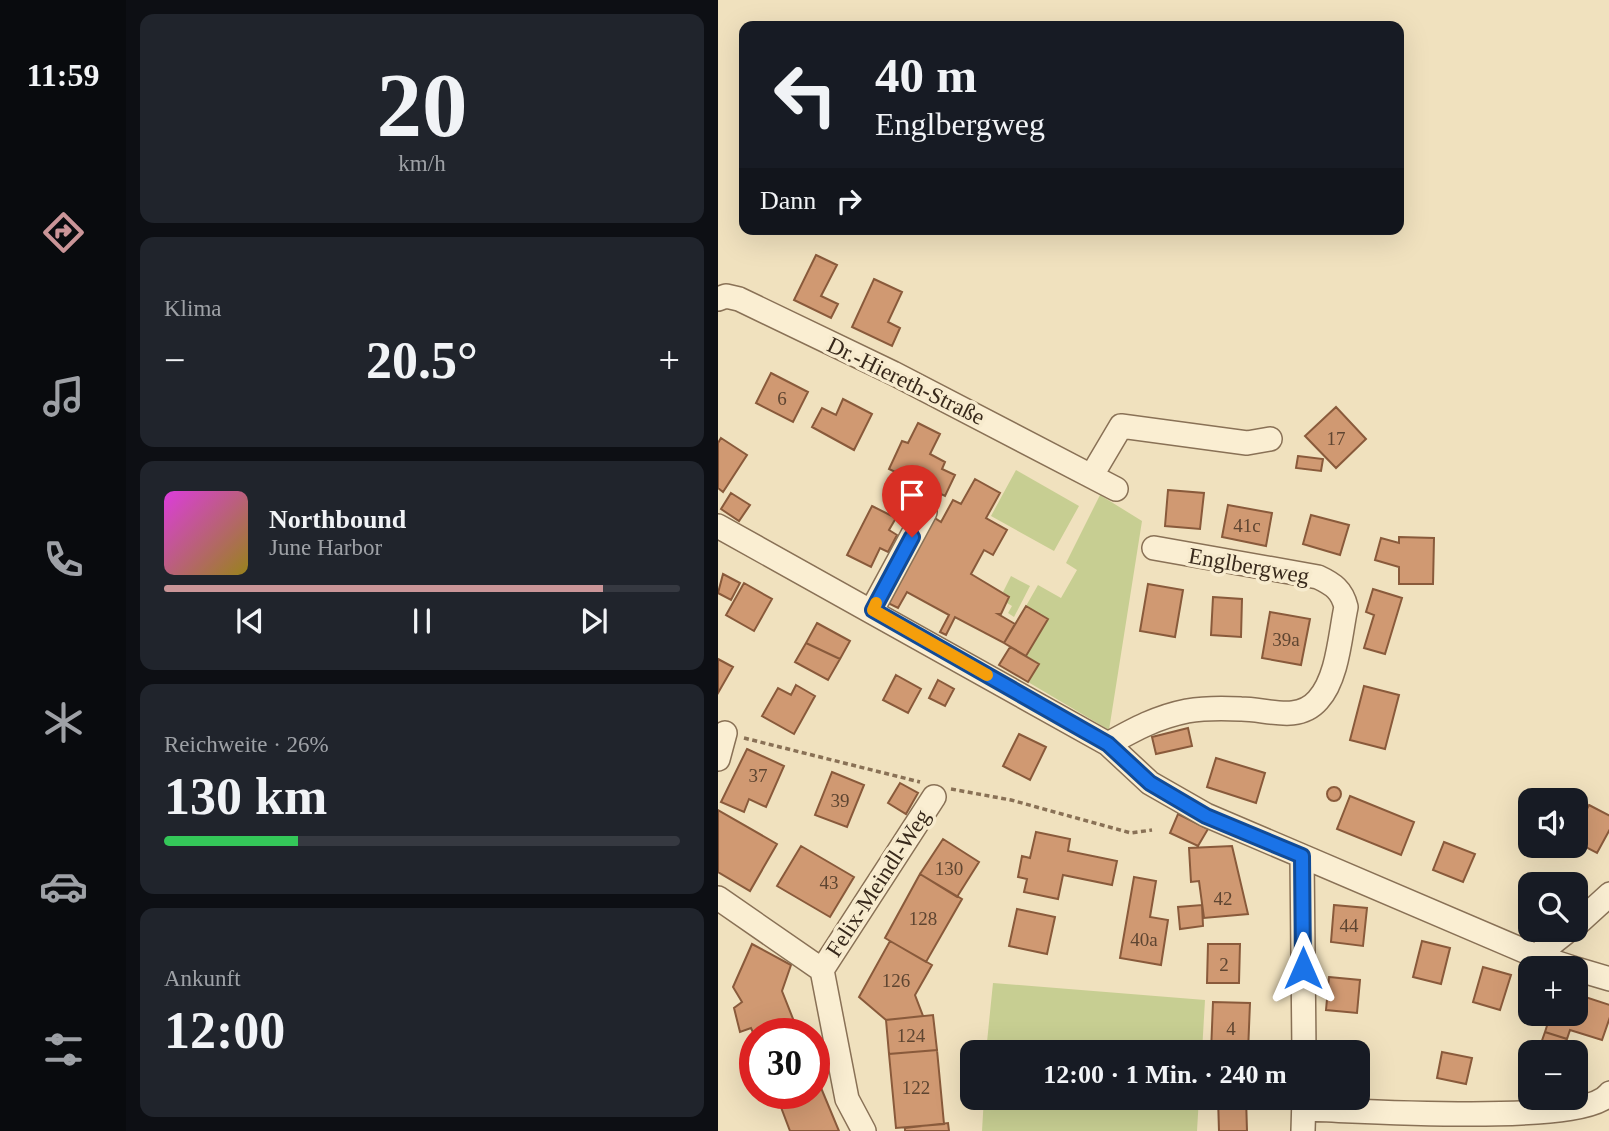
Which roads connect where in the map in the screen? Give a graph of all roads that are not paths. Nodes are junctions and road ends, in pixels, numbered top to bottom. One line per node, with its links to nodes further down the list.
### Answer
1 (718, 299): 3 (street, Dr.-Hiereth-Straße)
2 (1270, 439): 3 (street)
3 (1092, 475): 4 (street, Dr.-Hiereth-Straße)
4 (1116, 489)
5 (925, 512): 8 (street)
6 (718, 526): 8 (street)
7 (1154, 548): 10 (street, Englbergweg)
8 (873, 610): 10 (street)
9 (725, 733): 11 (street)
10 (1108, 744): 13 (street)
11 (718, 759)
12 (934, 789): 19 (street, Felix-Meindl-Weg)
13 (1302, 856): 18 (street); 22 (street)
14 (1609, 894): 16 (street)
15 (718, 898): 19 (street)
16 (1588, 914)
17 (1554, 942): 18 (street)
18 (1536, 956)
19 (822, 970): 25 (street, Felix-Meindl-Weg)
20 (1588, 972): 21 (street)
21 (1609, 979)
22 (1304, 1040)
23 (1609, 1093): 24 (street)
24 (1304, 1112)
25 (864, 1131)

